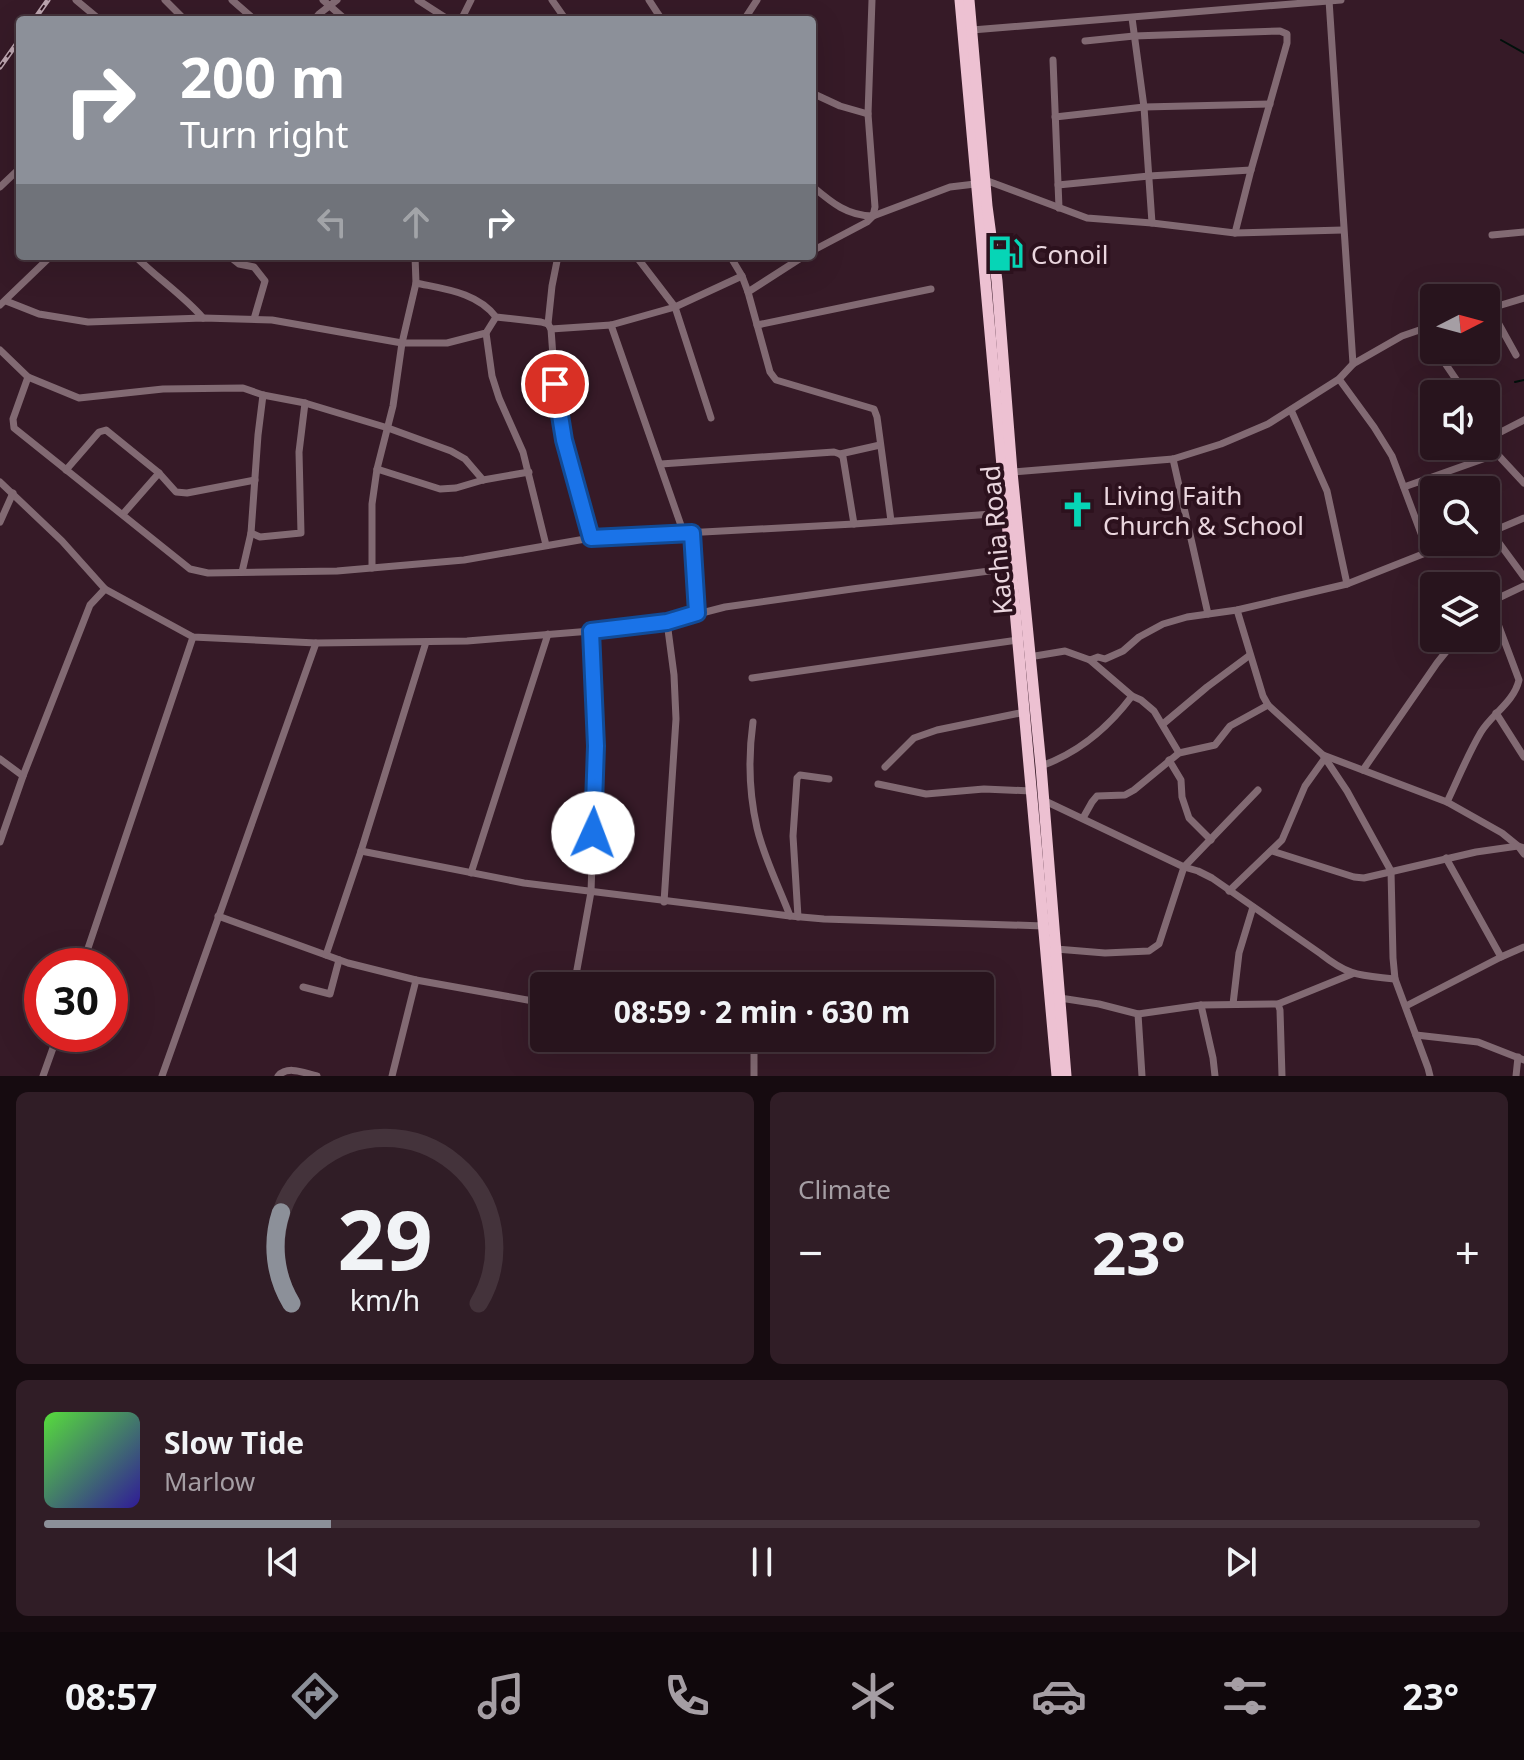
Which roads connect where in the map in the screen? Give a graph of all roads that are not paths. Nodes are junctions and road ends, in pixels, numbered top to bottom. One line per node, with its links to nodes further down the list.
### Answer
1 (76, 0): 13 (street)
2 (165, 0): 14 (street)
3 (232, 0): 15 (street)
4 (323, 0): 12 (street)
5 (337, 0): 12 (street)
6 (418, 0): 18 (street)
7 (872, 0): 27 (street)
8 (960, 0): 32 (highway, Kachia Road)
9 (969, 0): 20 (highway, Kachia Road)
10 (1329, 0): 11 (street); 19 (street); 40 (street)
11 (1341, 0)
12 (329, 7): 16 (street); 17 (street)
13 (95, 16)
14 (181, 16)
15 (250, 16)
16 (317, 16)
17 (341, 16)
18 (443, 16)
19 (1132, 18): 20 (street); 21 (street)
20 (972, 30): 32 (highway, Kachia Road)
21 (1134, 36): 22 (street); 25 (street); 26 (street)
22 (1085, 41)
23 (1053, 60): 28 (street)
24 (816, 95): 27 (street)
25 (1270, 104): 26 (street); 29 (street)
26 (1144, 107): 28 (street); 31 (street)
27 (868, 114): 38 (street)
28 (1055, 117): 33 (street)
29 (1251, 170): 31 (street); 42 (street)
30 (16, 172): 34 (street)
31 (1149, 176): 33 (street); 39 (street)
32 (980, 182): 36 (highway, Kachia Road); 37 (street); 38 (street)
33 (1058, 185): 37 (street)
34 (0, 187)
35 (816, 189): 38 (street)
36 (982, 206): 92 (highway, Kachia Road); 100 (highway, Kachia Road)
37 (1059, 208): 39 (street)
38 (873, 216): 44 (street)
39 (1152, 223): 42 (street)
40 (1343, 230): 42 (street); 73 (street)
41 (1524, 232): 43 (street)
42 (1235, 233)
43 (1492, 235)
44 (816, 249)
45 (47, 260): 58 (street)
46 (139, 260): 62 (street)
47 (234, 260): 63 (street)
48 (415, 260): 54 (street)
49 (557, 260): 66 (street)
50 (639, 260): 60 (street)
51 (732, 260): 53 (street)
52 (798, 260): 56 (street)
53 (742, 276): 56 (street); 60 (street)
54 (416, 283): 61 (street); 70 (street)
55 (931, 289): 65 (street)
56 (748, 292): 65 (street)
57 (1524, 298): 59 (street)
58 (3, 303): 62 (street)
59 (1500, 305)
60 (675, 307): 64 (street); 79 (street)
61 (496, 317): 66 (street); 69 (street)
62 (203, 318): 63 (street)
63 (254, 319): 70 (street)
64 (611, 325): 66 (street); 88 (street)
65 (757, 325): 83 (street)
66 (549, 326): 110 (street)
67 (1500, 329): 72 (street)
68 (1420, 330): 73 (street)
69 (486, 333): 70 (street); 91 (street)
70 (402, 343): 81 (street)
71 (0, 350): 74 (street)
72 (1516, 355)
73 (1353, 364): 75 (street)
74 (28, 377): 76 (street); 90 (street)
75 (1339, 379): 78 (street); 98 (street)
76 (263, 395): 77 (street); 94 (street)
77 (305, 403): 81 (street); 108 (street)
78 (1291, 410): 86 (street); 118 (street)
79 (711, 418)
80 (1524, 420): 82 (street)
81 (388, 428): 89 (street); 95 (street)
82 (1500, 432)
83 (880, 445): 84 (street); 103 (street)
84 (840, 454): 88 (street); 105 (street)
85 (1500, 457): 97 (street)
86 (1173, 459): 92 (street); 124 (street)
87 (1480, 460): 98 (street)
88 (661, 464): 109 (street)
89 (377, 469): 95 (street); 114 (street)
90 (66, 470): 93 (street); 101 (street)
91 (529, 472): 95 (street); 111 (street)
92 (1012, 472): 135 (highway, Kachia Road)
93 (159, 473): 94 (street); 101 (street)
94 (255, 480): 108 (street)
95 (483, 480)
96 (0, 482): 99 (street)
97 (1524, 483)
98 (1404, 487): 107 (street)
99 (13, 493): 104 (street); 120 (street)
100 (1006, 513): 103 (street); 115 (highway, Kachia Road)
101 (123, 514): 116 (street)
102 (1524, 518): 106 (street)
103 (891, 521): 105 (street)
104 (0, 522)
105 (854, 524): 109 (street)
106 (1500, 528)
107 (1420, 530)
108 (251, 533): 116 (street)
109 (688, 534): 110 (street); 123 (street)
110 (591, 538): 111 (street)
111 (546, 545): 114 (street)
112 (1500, 547): 117 (street)
113 (1420, 555): 118 (street)
114 (372, 568): 116 (street)
115 (1012, 568): 123 (street); 130 (highway, Kachia Road)
116 (242, 572)
117 (1524, 577)
118 (1347, 584): 122 (street)
119 (1524, 586): 121 (street)
120 (105, 589): 129 (street); 153 (street)
121 (1500, 597)
122 (1237, 610): 124 (street); 134 (street)
123 (697, 613): 125 (street)
124 (1208, 614): 136 (street)
125 (667, 622): 127 (street); 172 (street)
126 (1500, 629): 141 (street)
127 (591, 631): 128 (street); 171 (street)
128 (548, 634): 131 (street); 169 (street)
129 (193, 637): 132 (street); 178 (street)
130 (1018, 640): 137 (street); 140 (highway, Kachia Road)
131 (426, 642): 132 (street); 164 (street)
132 (316, 643): 174 (street)
133 (1446, 652): 152 (street)
134 (1250, 655): 139 (street); 143 (street)
135 (1029, 657): 136 (street); 150 (highway, Kachia Road)
136 (1090, 660): 138 (street)
137 (752, 678)
138 (1132, 696): 143 (street); 150 (street)
139 (1268, 705): 145 (street); 146 (street)
140 (1025, 712): 151 (street); 157 (highway, Kachia Road)
141 (1496, 713): 144 (street); 159 (street)
142 (753, 722): 175 (street)
143 (1163, 724): 145 (street)
144 (1521, 744): 147 (street)
145 (1179, 753): 149 (street)
146 (1324, 756): 152 (street); 165 (street); 168 (street)
147 (1524, 757)
148 (0, 759): 153 (street)
149 (1169, 760): 160 (street); 161 (street)
150 (1041, 766): 158 (highway, Kachia Road)
151 (885, 767)
152 (1363, 770): 159 (street)
153 (23, 776): 162 (street)
154 (829, 779): 175 (street)
155 (878, 784): 157 (street)
156 (1258, 790): 161 (street)
157 (1031, 791): 176 (highway, Kachia Road)
158 (1043, 800): 160 (street); 179 (highway, Kachia Road)
159 (1447, 802): 163 (street)
160 (1083, 818): 167 (street)
161 (1211, 840): 167 (street)
162 (0, 842)
163 (1522, 849): 166 (street)
164 (361, 851): 169 (street); 180 (street)
165 (1272, 851): 168 (street); 170 (street)
166 (1446, 858): 168 (street); 181 (street)
167 (1184, 867): 170 (street); 179 (street)
168 (1391, 871): 185 (street)
169 (471, 873): 171 (street)
170 (1229, 891): 173 (street)
171 (591, 892): 172 (street); 183 (street)
172 (664, 902): 175 (street)
173 (1253, 907): 184 (street); 190 (street)
174 (218, 916): 180 (street); 200 (street)
175 (794, 916): 176 (street)
176 (1044, 926): 205 (highway, Kachia Road)
177 (1524, 947): 181 (street)
178 (88, 948)
179 (1056, 949): 188 (highway, Kachia Road)
180 (326, 955): 182 (street)
181 (1501, 957): 193 (street)
182 (339, 960): 186 (street); 187 (street)
183 (577, 972)
184 (1352, 974): 185 (street); 191 (street)
185 (1395, 979): 193 (street)
186 (416, 980): 189 (street); 203 (street)
187 (303, 987)
188 (1060, 998): 194 (street); 206 (highway, Kachia Road)
189 (530, 1000)
190 (1233, 1004): 191 (street); 192 (street)
191 (1278, 1004): 209 (street)
192 (1201, 1005): 194 (street); 208 (street)
193 (1406, 1006): 195 (street)
194 (1138, 1014): 207 (street)
195 (1416, 1035): 198 (street); 210 (street)
196 (52, 1052): 199 (street)
197 (754, 1052): 204 (street)
198 (1521, 1059): 211 (street)
199 (43, 1076)
200 (162, 1076)
201 (278, 1076): 202 (street)
202 (317, 1076)
203 (392, 1076)
204 (754, 1076)
205 (1057, 1076)
206 (1066, 1076)
207 (1142, 1076)
208 (1215, 1076)
209 (1282, 1076)
210 (1430, 1076)
211 (1516, 1076)

